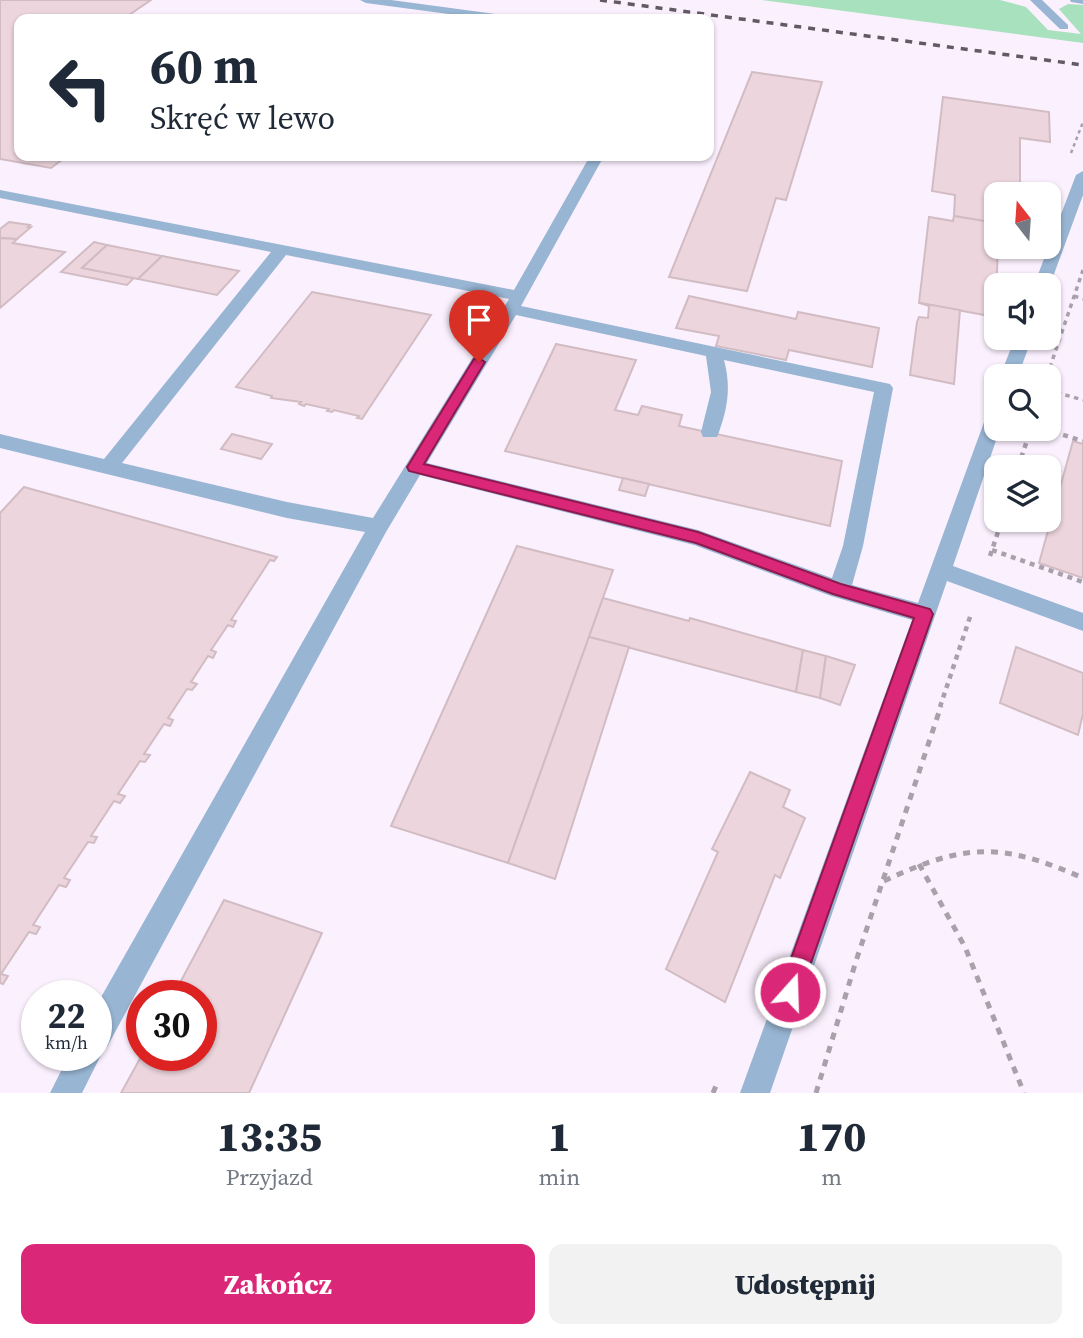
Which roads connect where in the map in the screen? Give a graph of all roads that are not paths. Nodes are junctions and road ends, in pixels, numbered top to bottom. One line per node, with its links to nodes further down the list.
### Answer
1 (366, 0): 5 (street)
2 (1036, 0): 6 (street)
3 (1075, 0): 4 (street)
4 (1083, 1)
5 (472, 14)
6 (1063, 27)
7 (594, 161): 12 (street)
8 (1083, 175): 11 (street)
9 (0, 194): 10 (street)
10 (282, 249): 12 (street); 17 (street)
11 (1046, 273)
12 (515, 302): 13 (street); 18 (street)
13 (713, 351): 14 (street); 21 (street)
14 (710, 432)
15 (0, 441): 17 (street)
16 (986, 441): 20 (street)
17 (108, 467): 19 (street)
18 (415, 467): 19 (street); 21 (street)
19 (378, 527): 24 (street)
20 (940, 570): 22 (street); 23 (street)
21 (839, 590): 22 (street)
22 (924, 614): 27 (street)
23 (1083, 622)
24 (112, 1008)
25 (77, 1071): 26 (street)
26 (65, 1093)
27 (755, 1093)

